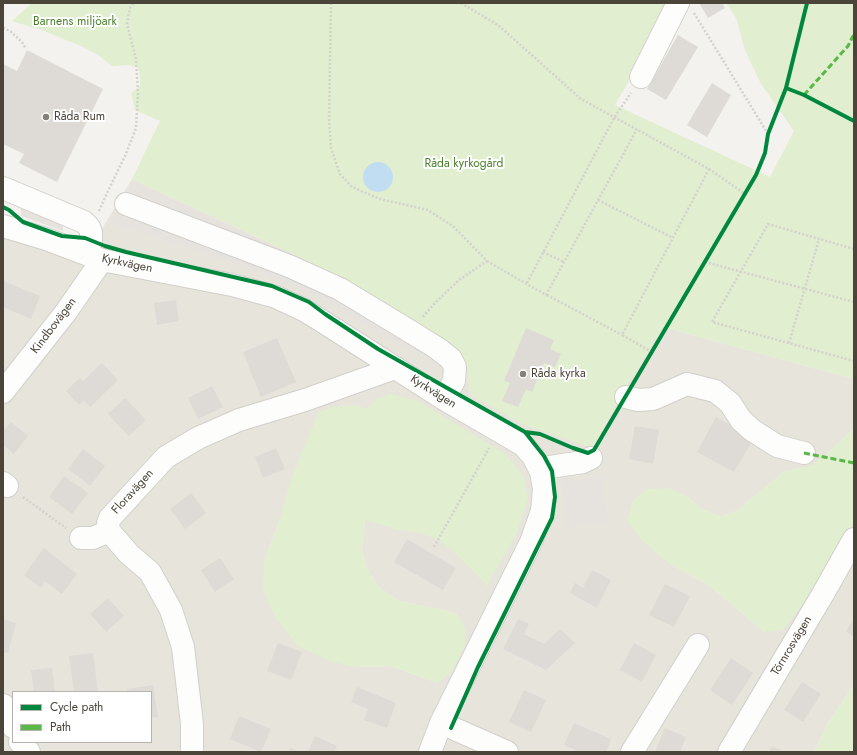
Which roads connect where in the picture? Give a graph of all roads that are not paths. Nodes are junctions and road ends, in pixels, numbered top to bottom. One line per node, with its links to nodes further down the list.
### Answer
1 (685, 6): 2 (street)
2 (641, 77)
3 (3, 188): 6 (street)
4 (126, 204): 10 (street)
5 (3, 226): 6 (street, Kyrkvägen)
6 (95, 257): 7 (street, Kyrkvägen); 8 (street, Kindbovägen)
7 (395, 368): 10 (street, Kyrkvägen); 14 (street, Floravägen)
8 (3, 392)
9 (626, 397): 11 (street)
10 (444, 399): 13 (street, Kyrkvägen)
11 (804, 453)
12 (591, 458): 13 (street)
13 (541, 472): 19 (street, Kyrkvägen)
14 (109, 531): 15 (street); 23 (street, Floravägen)
15 (81, 538)
16 (854, 539): 27 (street, Törnrosvägen)
17 (698, 645): 26 (street)
18 (3, 705): 20 (street)
19 (442, 723): 24 (street, Kyrkvägen); 25 (street)
20 (12, 725)
21 (21, 743): 22 (street)
22 (29, 752)
23 (192, 752)
24 (430, 752)
25 (507, 752)
26 (632, 752)
27 (729, 752)

